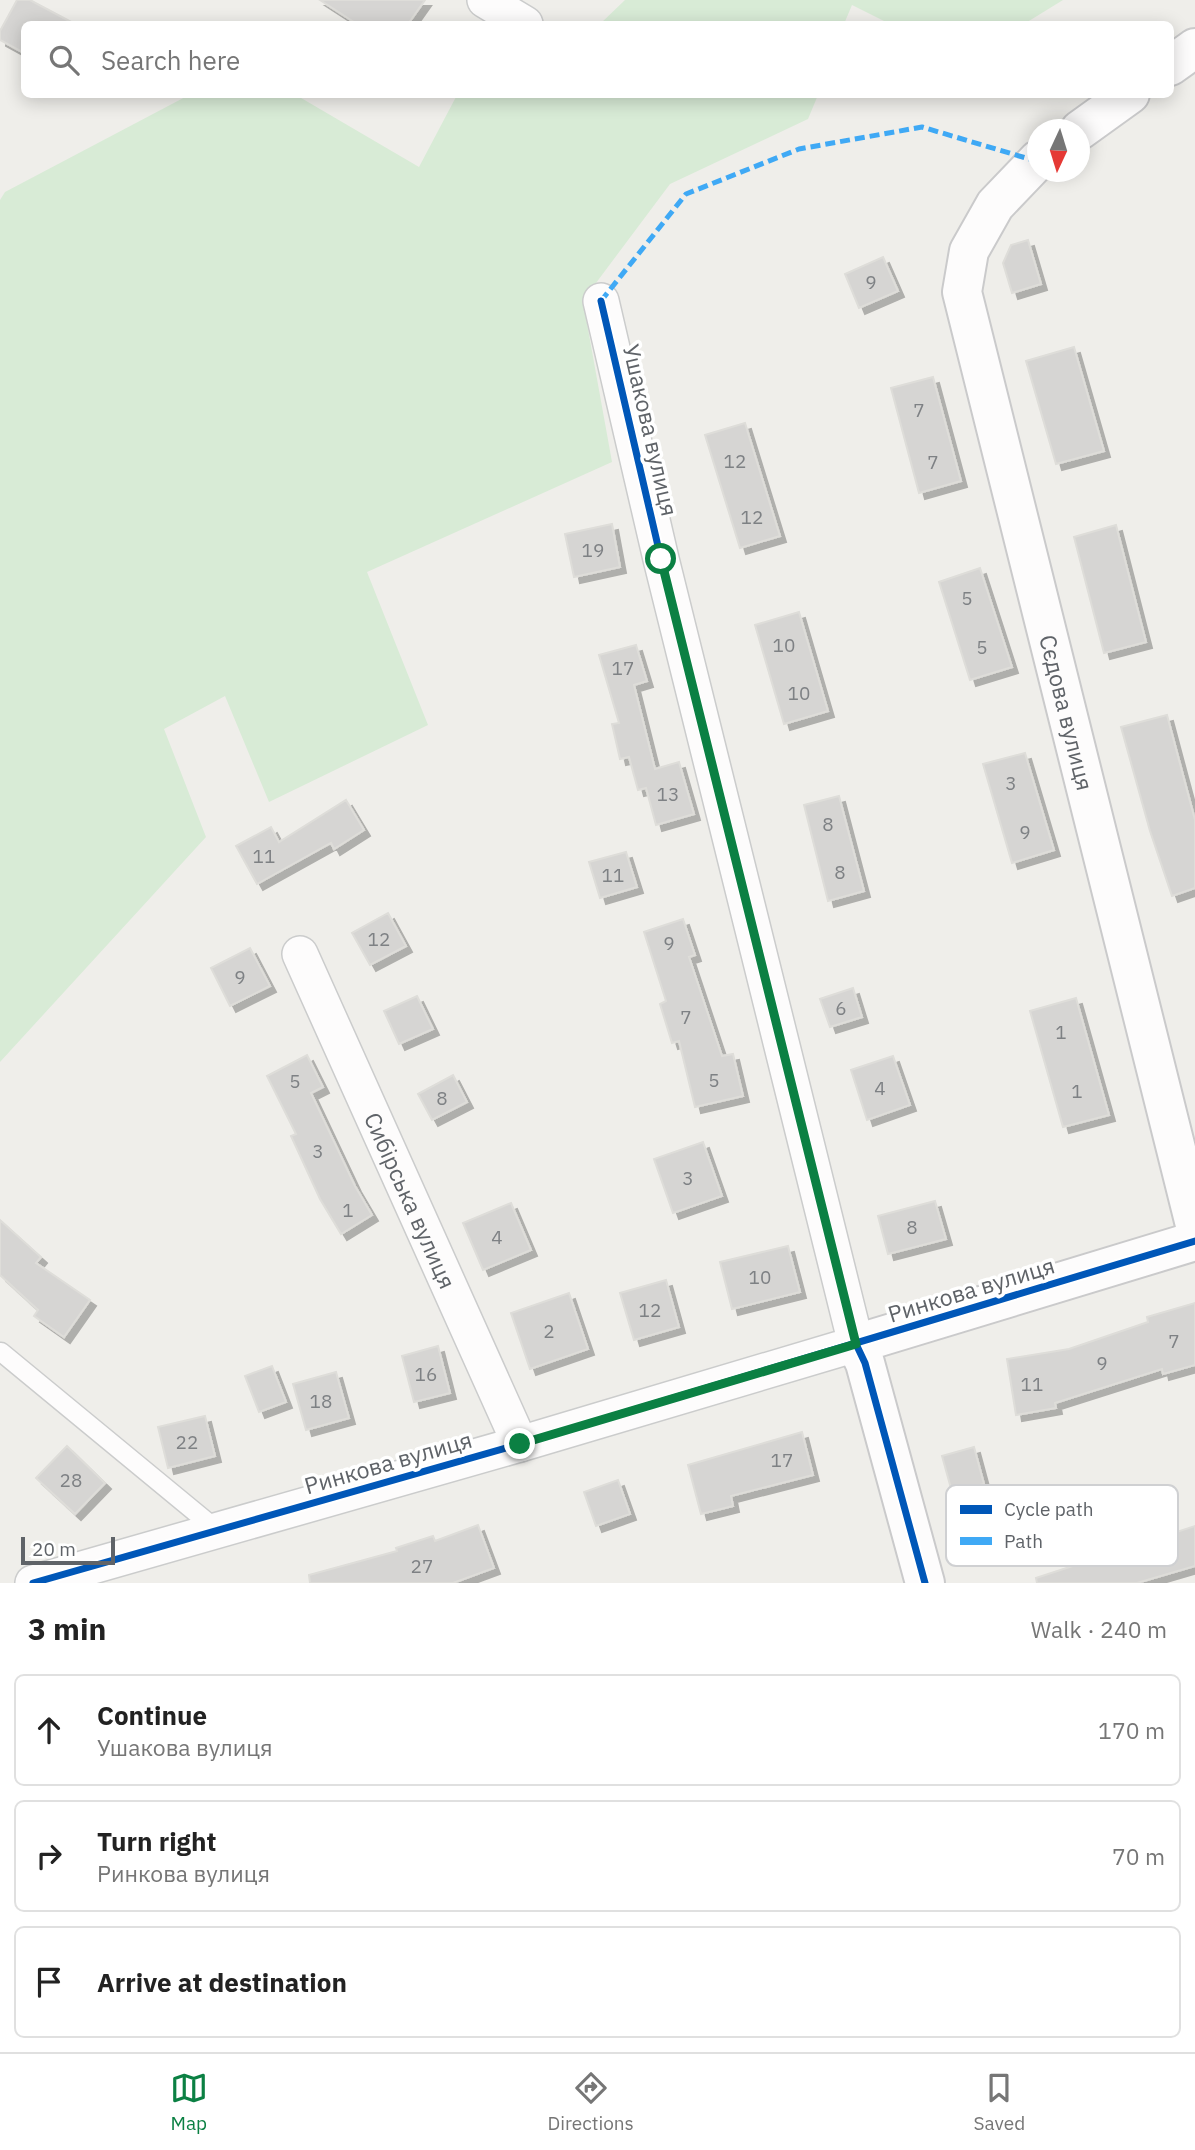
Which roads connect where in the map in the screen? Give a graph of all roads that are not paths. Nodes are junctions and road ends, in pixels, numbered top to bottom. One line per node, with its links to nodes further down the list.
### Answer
1 (485, 0): 2 (street)
2 (520, 21)
3 (1195, 48): 4 (street)
4 (1174, 64)
5 (1124, 98): 6 (street)
6 (1090, 123)
7 (1027, 172): 10 (street, Сєдова вулиця)
8 (601, 301): 12 (street, Ушакова вулиця)
9 (300, 954): 14 (street, Сибірська вулиця)
10 (1195, 1225)
11 (1195, 1241): 12 (street, Ринкова вулиця)
12 (856, 1344): 14 (street, Ринкова вулиця); 17 (street, Ушакова вулиця)
13 (1, 1352): 15 (lane)
14 (520, 1444): 15 (street, Ринкова вулиця)
15 (217, 1530): 16 (street, Ринкова вулиця)
16 (33, 1583)
17 (925, 1583)

